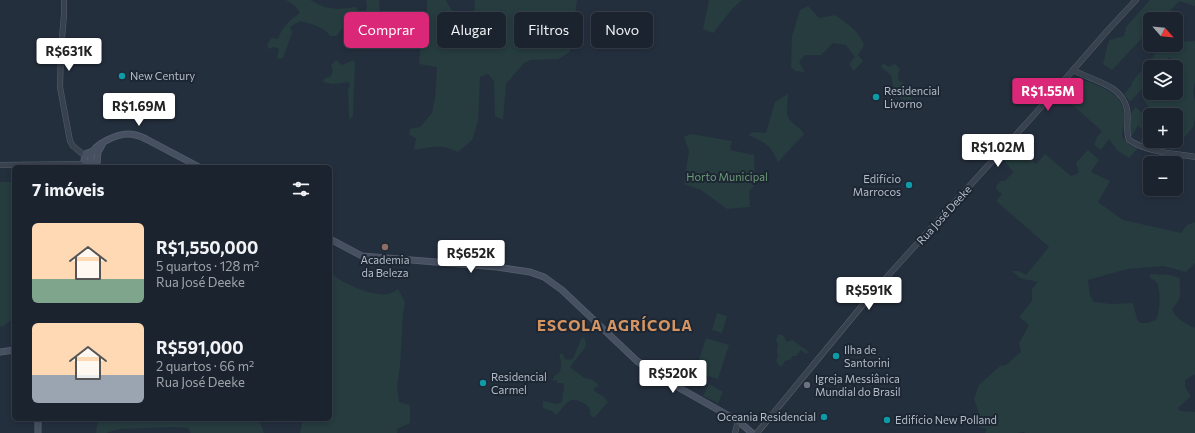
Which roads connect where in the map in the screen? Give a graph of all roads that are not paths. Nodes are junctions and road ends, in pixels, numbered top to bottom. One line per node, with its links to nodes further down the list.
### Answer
1 (64, 0): 4 (street)
2 (1136, 0): 3 (street, Rua José Deeke)
3 (1073, 70): 5 (street); 19 (street, Rua José Deeke)
4 (79, 149): 6 (street); 7 (street)
5 (1195, 157)
6 (84, 158): 7 (main road); 7 (main road); 8 (street)
7 (94, 161): 8 (street); 10 (main road)
8 (78, 164): 9 (street)
9 (0, 165)
10 (195, 165)
11 (332, 240): 15 (main road)
12 (12, 350): 13 (main road)
13 (0, 352)
14 (38, 421): 16 (main road)
15 (738, 421): 17 (street); 18 (main road)
16 (38, 433)
17 (735, 433)
18 (752, 433)
19 (756, 433)

